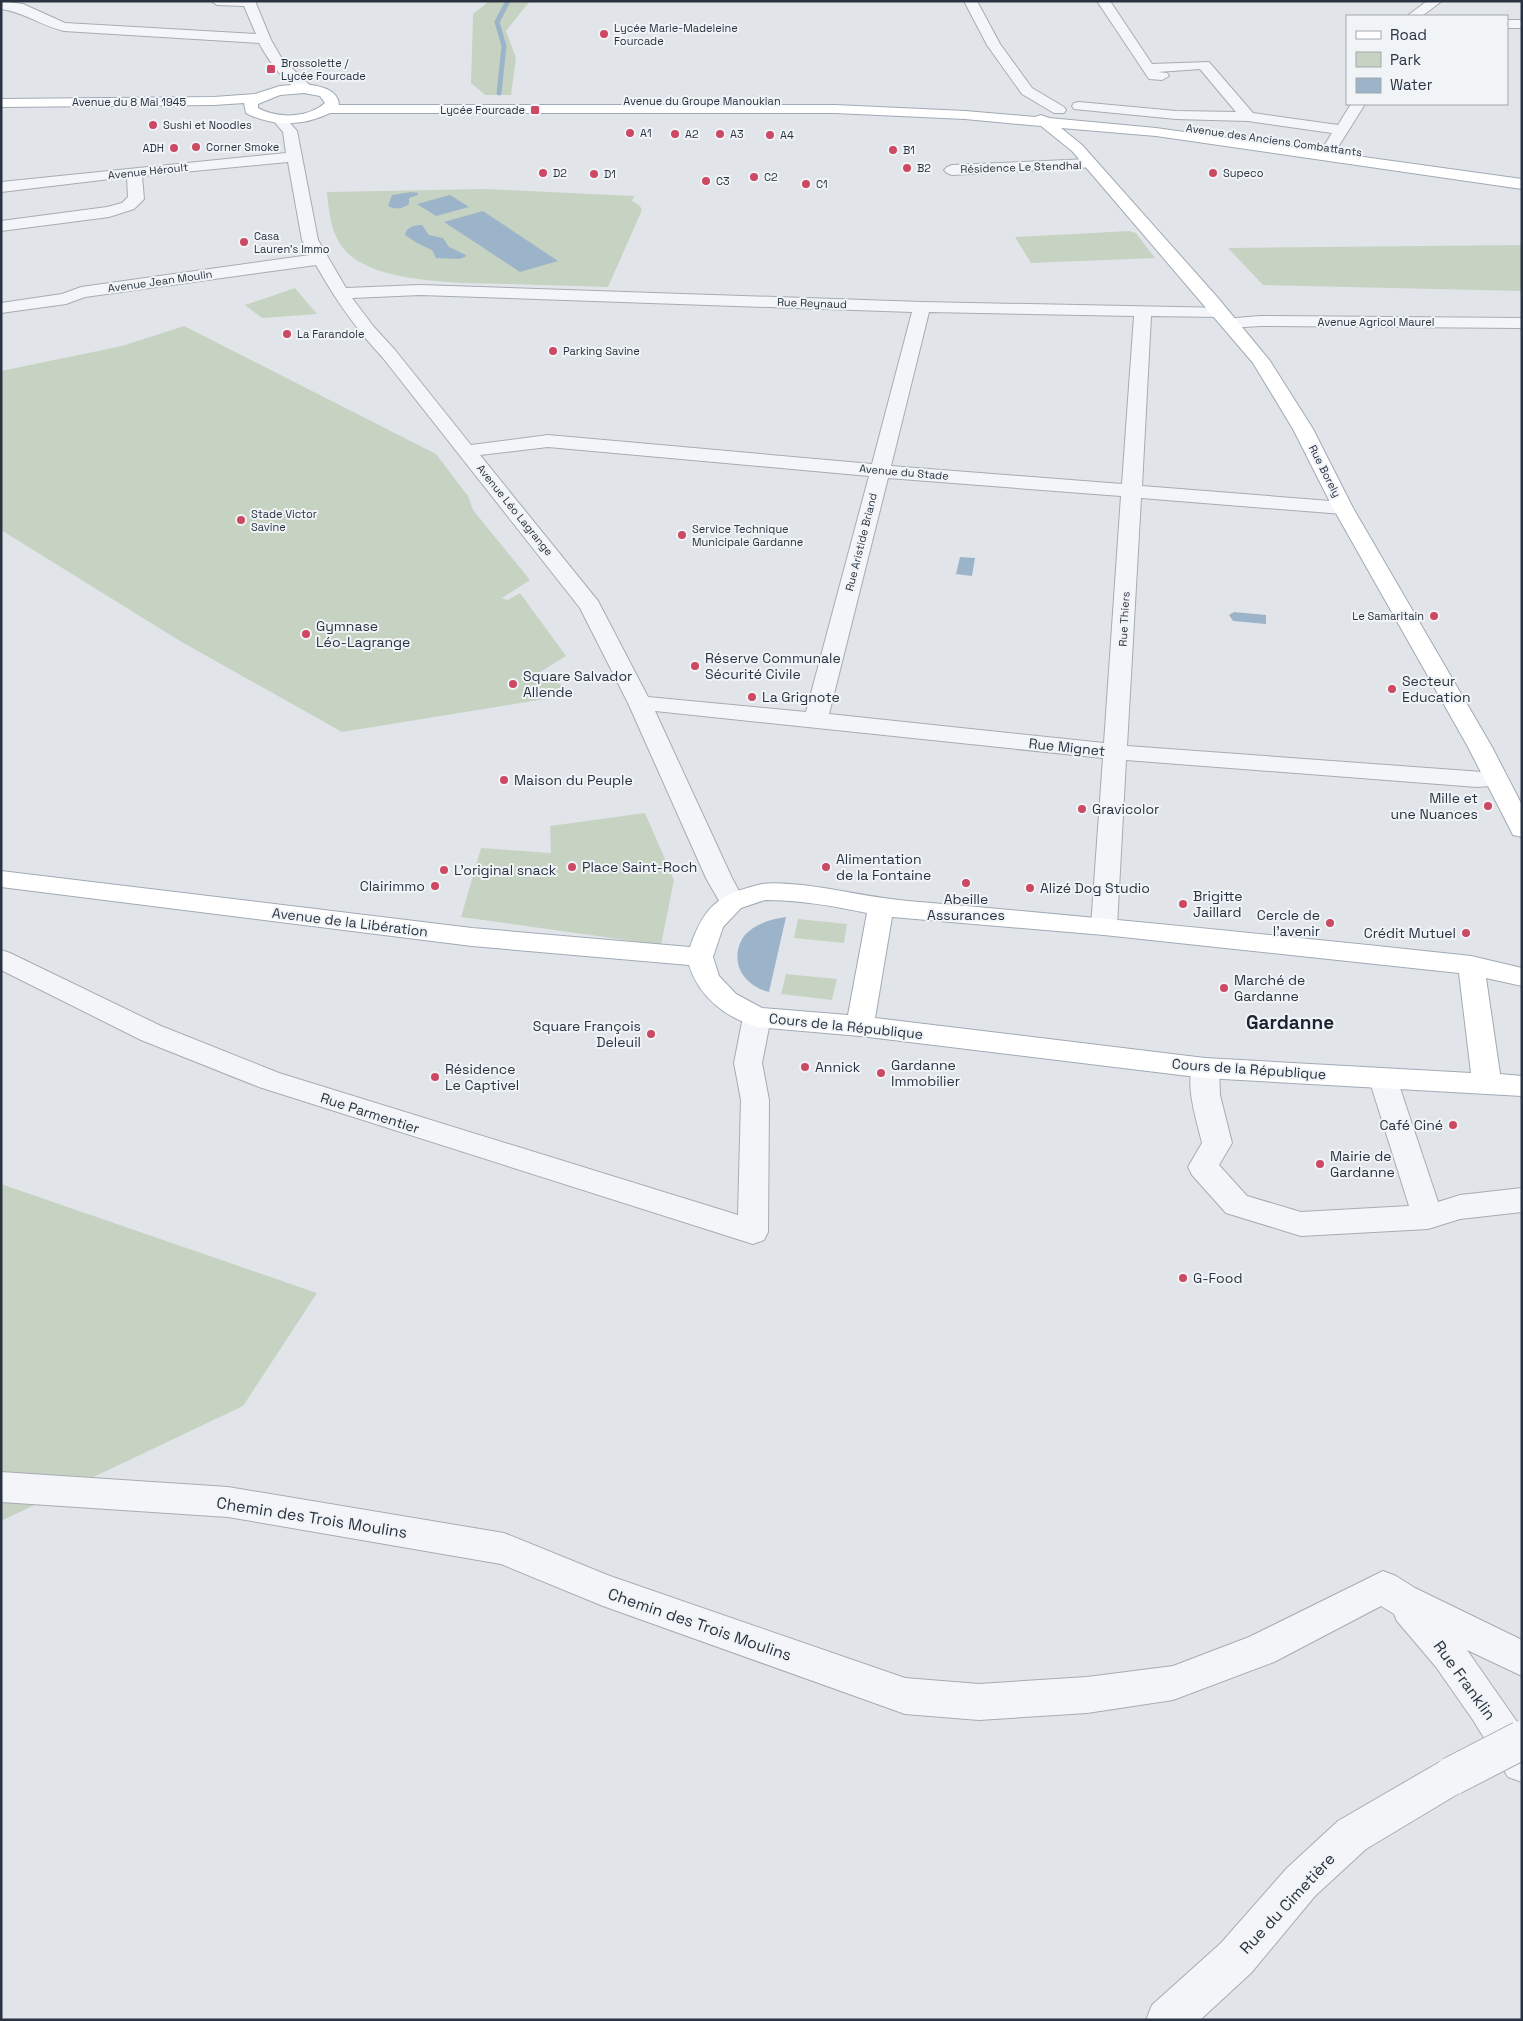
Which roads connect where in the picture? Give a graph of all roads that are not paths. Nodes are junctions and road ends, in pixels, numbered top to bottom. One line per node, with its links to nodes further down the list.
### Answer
1 (217, 1): 5 (street)
2 (970, 1): 12 (street)
3 (1103, 1): 23 (street)
4 (1436, 1): 7 (street)
5 (249, 2): 10 (street)
6 (1, 5): 10 (street)
7 (1415, 15)
8 (1508, 24): 9 (street)
9 (1522, 24)
10 (266, 45): 11 (street); 13 (street)
11 (308, 90): 13 (main road); 17 (main road)
12 (1027, 90): 14 (street); 20 (street)
13 (272, 92): 16 (main road)
14 (1046, 102): 20 (street); 22 (street)
15 (1, 103): 16 (main road, Avenue du 8 Mai 1945)
16 (253, 104): 21 (main road, Avenue du 8 Mai 1945); 27 (main road)
17 (329, 104): 20 (main road, Avenue du Groupe Manoukian); 24 (main road); 25 (main road, Avenue du Groupe Manoukian)
18 (1357, 105): 30 (street)
19 (1079, 106): 23 (street)
20 (1027, 107): 22 (main road, Avenue des Anciens Combattants); 25 (main road, Avenue du Groupe Manoukian); 28 (main road, Rue Borely)
21 (1, 109)
22 (1059, 110): 26 (main road, Avenue des Anciens Combattants); 29 (main road)
23 (1246, 114): 30 (street)
24 (304, 117): 27 (main road); 31 (street)
25 (981, 117): 28 (main road, Avenue du Groupe Manoukian)
26 (1113, 117): 29 (main road); 34 (main road, Avenue des Anciens Combattants)
27 (279, 119): 31 (street)
28 (1044, 122): 29 (main road, Avenue des Anciens Combattants); 32 (main road, Rue Borely)
29 (1076, 125): 32 (main road); 33 (main road); 40 (main road, Avenue des Anciens Combattants)
30 (1342, 130): 34 (street)
31 (290, 131): 35 (street, Avenue Léo Lagrange)
32 (1056, 132): 33 (main road, Rue Borely)
33 (1077, 148): 36 (main road, Rue Borely)
34 (1330, 148): 39 (main road, Avenue des Anciens Combattants)
35 (294, 157): 38 (street, Avenue Héroult); 43 (street, Avenue Léo Lagrange)
36 (1090, 164): 37 (street, Résidence Le Stendhal); 50 (main road, Rue Borely)
37 (952, 170)
38 (134, 172): 41 (street, Avenue Héroult); 42 (street)
39 (1522, 175)
40 (1522, 184)
41 (1, 187)
42 (1, 226)
43 (320, 259): 45 (street, Avenue Léo Lagrange); 47 (street, Avenue Jean Moulin)
44 (404, 292): 45 (street, Rue Reynaud); 46 (street, Rue Reynaud); 49 (street, Rue Reynaud)
45 (340, 293): 49 (street, Avenue Léo Lagrange)
46 (922, 307): 48 (street, Rue Reynaud); 53 (street, Rue Aristide Briand)
47 (1, 308)
48 (1142, 312): 50 (street, Rue Reynaud); 54 (street, Rue Thiers)
49 (356, 316): 52 (street, Avenue Léo Lagrange)
50 (1225, 318): 51 (street, Avenue Agricol Maurel); 55 (main road, Rue Borely)
51 (1522, 323)
52 (466, 451): 53 (street, Avenue du Stade); 56 (street, Avenue Léo Lagrange)
53 (880, 471): 54 (street, Avenue du Stade); 57 (street, Rue Aristide Briand)
54 (1132, 490): 55 (street, Avenue du Stade); 58 (street, Rue Thiers)
55 (1343, 508): 59 (main road, Rue Borely)
56 (640, 703): 57 (street, Rue Mignet); 62 (street, Avenue Léo Lagrange)
57 (816, 720): 58 (street, Rue Mignet)
58 (1116, 752): 59 (street, Rue Mignet); 64 (street, Rue Thiers)
59 (1496, 780): 60 (main road, Rue Borely)
60 (1522, 829)
61 (1, 878): 65 (main road, Avenue de la Libération)
62 (732, 902): 63 (main road); 65 (main road)
63 (882, 907): 64 (main road); 70 (main road)
64 (1104, 926): 67 (main road)
65 (700, 958): 69 (main road, Cours de la République)
66 (1, 959): 69 (street, Rue Parmentier)
67 (1471, 965): 68 (main road); 73 (main road)
68 (1522, 977)
69 (757, 1017): 70 (main road, Cours de la République)
70 (860, 1026): 71 (main road, Cours de la République)
71 (1205, 1068): 72 (main road, Cours de la République); 76 (street)
72 (1383, 1079): 73 (main road, Cours de la République); 76 (street)
73 (1487, 1085): 74 (main road, Cours de la République)
74 (1522, 1086)
75 (1522, 1200): 76 (street)
76 (1428, 1217)
77 (1, 1487): 78 (street, Chemin des Trois Moulins)
78 (1393, 1593): 79 (street); 81 (street, Rue Franklin)
79 (1522, 1659)
80 (1522, 1740): 82 (street, Rue du Cimetière, bridge)
81 (1522, 1764)
82 (1167, 2020)

